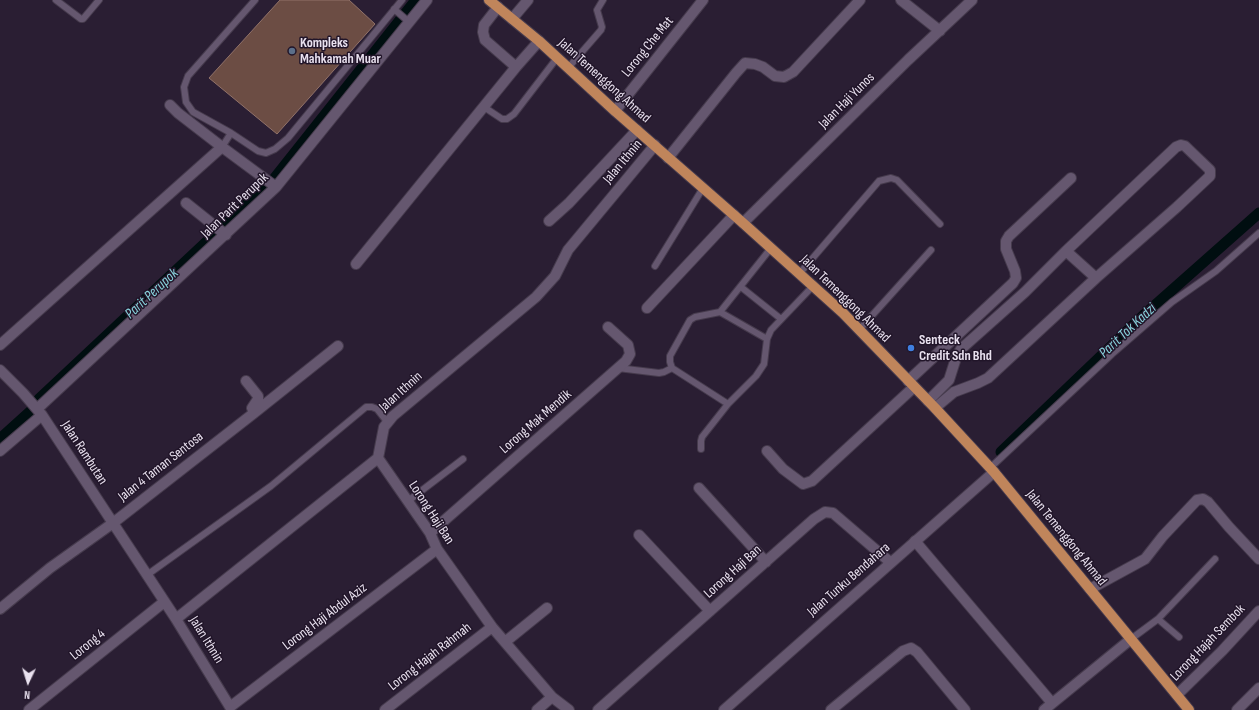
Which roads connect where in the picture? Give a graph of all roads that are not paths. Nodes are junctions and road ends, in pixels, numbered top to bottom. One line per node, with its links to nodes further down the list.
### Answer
1 (56, 0): 2 (lane)
2 (99, 0)
3 (255, 0): 26 (lane)
4 (402, 0): 14 (lane)
5 (426, 0): 16 (street, Jalan Parit Perupok)
6 (489, 0): 13 (main road, Jalan Temenggong Ahmad)
7 (528, 0): 15 (street)
8 (603, 0): 21 (lane)
9 (703, 0): 24 (street, Lorong Che Mat)
10 (860, 0): 29 (street)
11 (901, 0): 17 (street)
12 (972, 0): 17 (street, Jalan Haji Yunos)
13 (498, 7): 15 (main road, Jalan Temenggong Ahmad); 20 (street)
14 (394, 9): 16 (lane); 26 (lane)
15 (512, 19): 18 (main road, Jalan Temenggong Ahmad)
16 (409, 22): 31 (street, Jalan Parit Perupok)
17 (940, 31): 36 (street, Jalan Haji Yunos)
18 (538, 41): 19 (main road, Jalan Temenggong Ahmad); 20 (street)
19 (557, 58): 21 (main road, Jalan Temenggong Ahmad); 23 (lane)
20 (516, 67): 23 (street)
21 (568, 68): 24 (main road, Jalan Temenggong Ahmad)
22 (170, 106): 28 (street)
23 (484, 107): 43 (street)
24 (615, 111): 25 (main road, Jalan Temenggong Ahmad)
25 (637, 130): 27 (main road, Jalan Temenggong Ahmad); 35 (street)
26 (232, 133): 28 (lane)
27 (655, 146): 29 (main road, Jalan Temenggong Ahmad); 66 (street, Jalan Ithnin)
28 (222, 147): 31 (street); 55 (street)
29 (668, 158): 32 (main road, Jalan Temenggong Ahmad)
30 (1071, 178): 61 (street)
31 (276, 187): 39 (street, Jalan Parit Perupok)
32 (703, 188): 34 (main road, Jalan Temenggong Ahmad); 44 (lane)
33 (186, 203): 39 (street)
34 (734, 215): 36 (main road, Jalan Temenggong Ahmad); 49 (street)
35 (549, 221)
36 (744, 223): 40 (main road, Jalan Temenggong Ahmad)
37 (940, 224): 45 (lane)
38 (1259, 232): 72 (lane)
39 (226, 234): 64 (street, Jalan Parit Perupok)
40 (771, 248): 45 (main road, Jalan Temenggong Ahmad); 47 (lane)
41 (931, 250): 53 (lane)
42 (1066, 251): 46 (street); 46 (street); 63 (street)
43 (356, 264)
44 (655, 266)
45 (799, 274): 48 (main road, Jalan Temenggong Ahmad)
46 (1096, 278): 63 (street)
47 (741, 286): 50 (lane); 51 (lane)
48 (813, 286): 51 (lane); 53 (main road, Jalan Temenggong Ahmad)
49 (647, 308)
50 (720, 312): 54 (lane); 58 (lane)
51 (781, 320): 54 (lane)
52 (608, 326): 57 (street, Lorong Mak Mendik)
53 (859, 330): 61 (main road, Jalan Temenggong Ahmad)
54 (766, 339): 62 (lane)
55 (0, 345)
56 (338, 346): 65 (street, Jalan 4 Taman Sentosa)
57 (618, 368): 58 (lane); 76 (street, Lorong Mak Mendik)
58 (672, 368): 62 (lane)
59 (0, 370): 64 (street, Jalan Rambutan)
60 (246, 381): 65 (street)
61 (911, 384): 63 (main road, Jalan Temenggong Ahmad); 68 (street)
62 (728, 404): 67 (lane)
63 (931, 405): 72 (main road, Jalan Temenggong Ahmad)
64 (40, 412): 69 (street, Jalan Parit Perupok); 75 (street, Jalan Rambutan)
65 (254, 413): 75 (street, Jalan 4 Taman Sentosa)
66 (388, 423): 70 (street, Jalan Ithnin); 84 (lane)
67 (701, 450)
68 (767, 451)
69 (0, 452)
70 (378, 458): 74 (street, Lorong Haji Ban); 91 (street, Jalan Ithnin)
71 (463, 459): 74 (lane)
72 (992, 470): 78 (street, Jalan Tunku Bendahara); 85 (main road, Jalan Temenggong Ahmad)
73 (699, 488): 82 (street)
74 (408, 501): 76 (street, Lorong Haji Ban)
75 (113, 523): 84 (street, Jalan Rambutan); 88 (street, Jalan 4 Taman Sentosa)
76 (430, 533): 79 (street, Lorong Haji Ban)
77 (638, 535): 89 (street)
78 (915, 541): 83 (street, Jalan Tunku Bendahara); 100 (street)
79 (437, 549): 93 (street, Lorong Haji Ban); 101 (street, Lorong Haji Abdul Aziz)
80 (1214, 559): 92 (lane)
81 (1259, 559): 85 (street)
82 (766, 562): 83 (street, Lorong Haji Ban); 89 (street, Lorong Haji Ban)
83 (890, 562): 107 (street, Jalan Tunku Bendahara)
84 (147, 575): 86 (street, Jalan Rambutan)
85 (1090, 590): 95 (main road, Jalan Temenggong Ahmad)
86 (164, 602): 91 (street, Jalan Rambutan); 102 (street, Lorong 4)
87 (547, 608): 96 (street)
88 (0, 609)
89 (710, 611): 106 (street, Lorong Haji Ban)
90 (1259, 611): 98 (street, Lorong Hajah Sembok)
91 (176, 619): 101 (street, Jalan Ithnin)
92 (1158, 619): 94 (lane); 95 (lane)
93 (492, 627): 96 (street, Lorong Haji Ban); 103 (street, Lorong Hajah Rahmah)
94 (1180, 638)
95 (1131, 639): 98 (main road, Jalan Temenggong Ahmad); 100 (street)
96 (505, 642): 99 (street, Lorong Haji Ban)
97 (1259, 688): 111 (street)
98 (1177, 695): 110 (main road, Jalan Temenggong Ahmad)
99 (552, 697): 104 (street); 105 (street, Lorong Haji Ban)
100 (1048, 707)
101 (229, 709)
102 (30, 710)
103 (386, 710)
104 (537, 710)
105 (569, 710)
106 (598, 710)
107 (724, 710)
108 (831, 710): 109 (street)
109 (965, 710)
110 (1189, 710)
111 (1237, 710)

